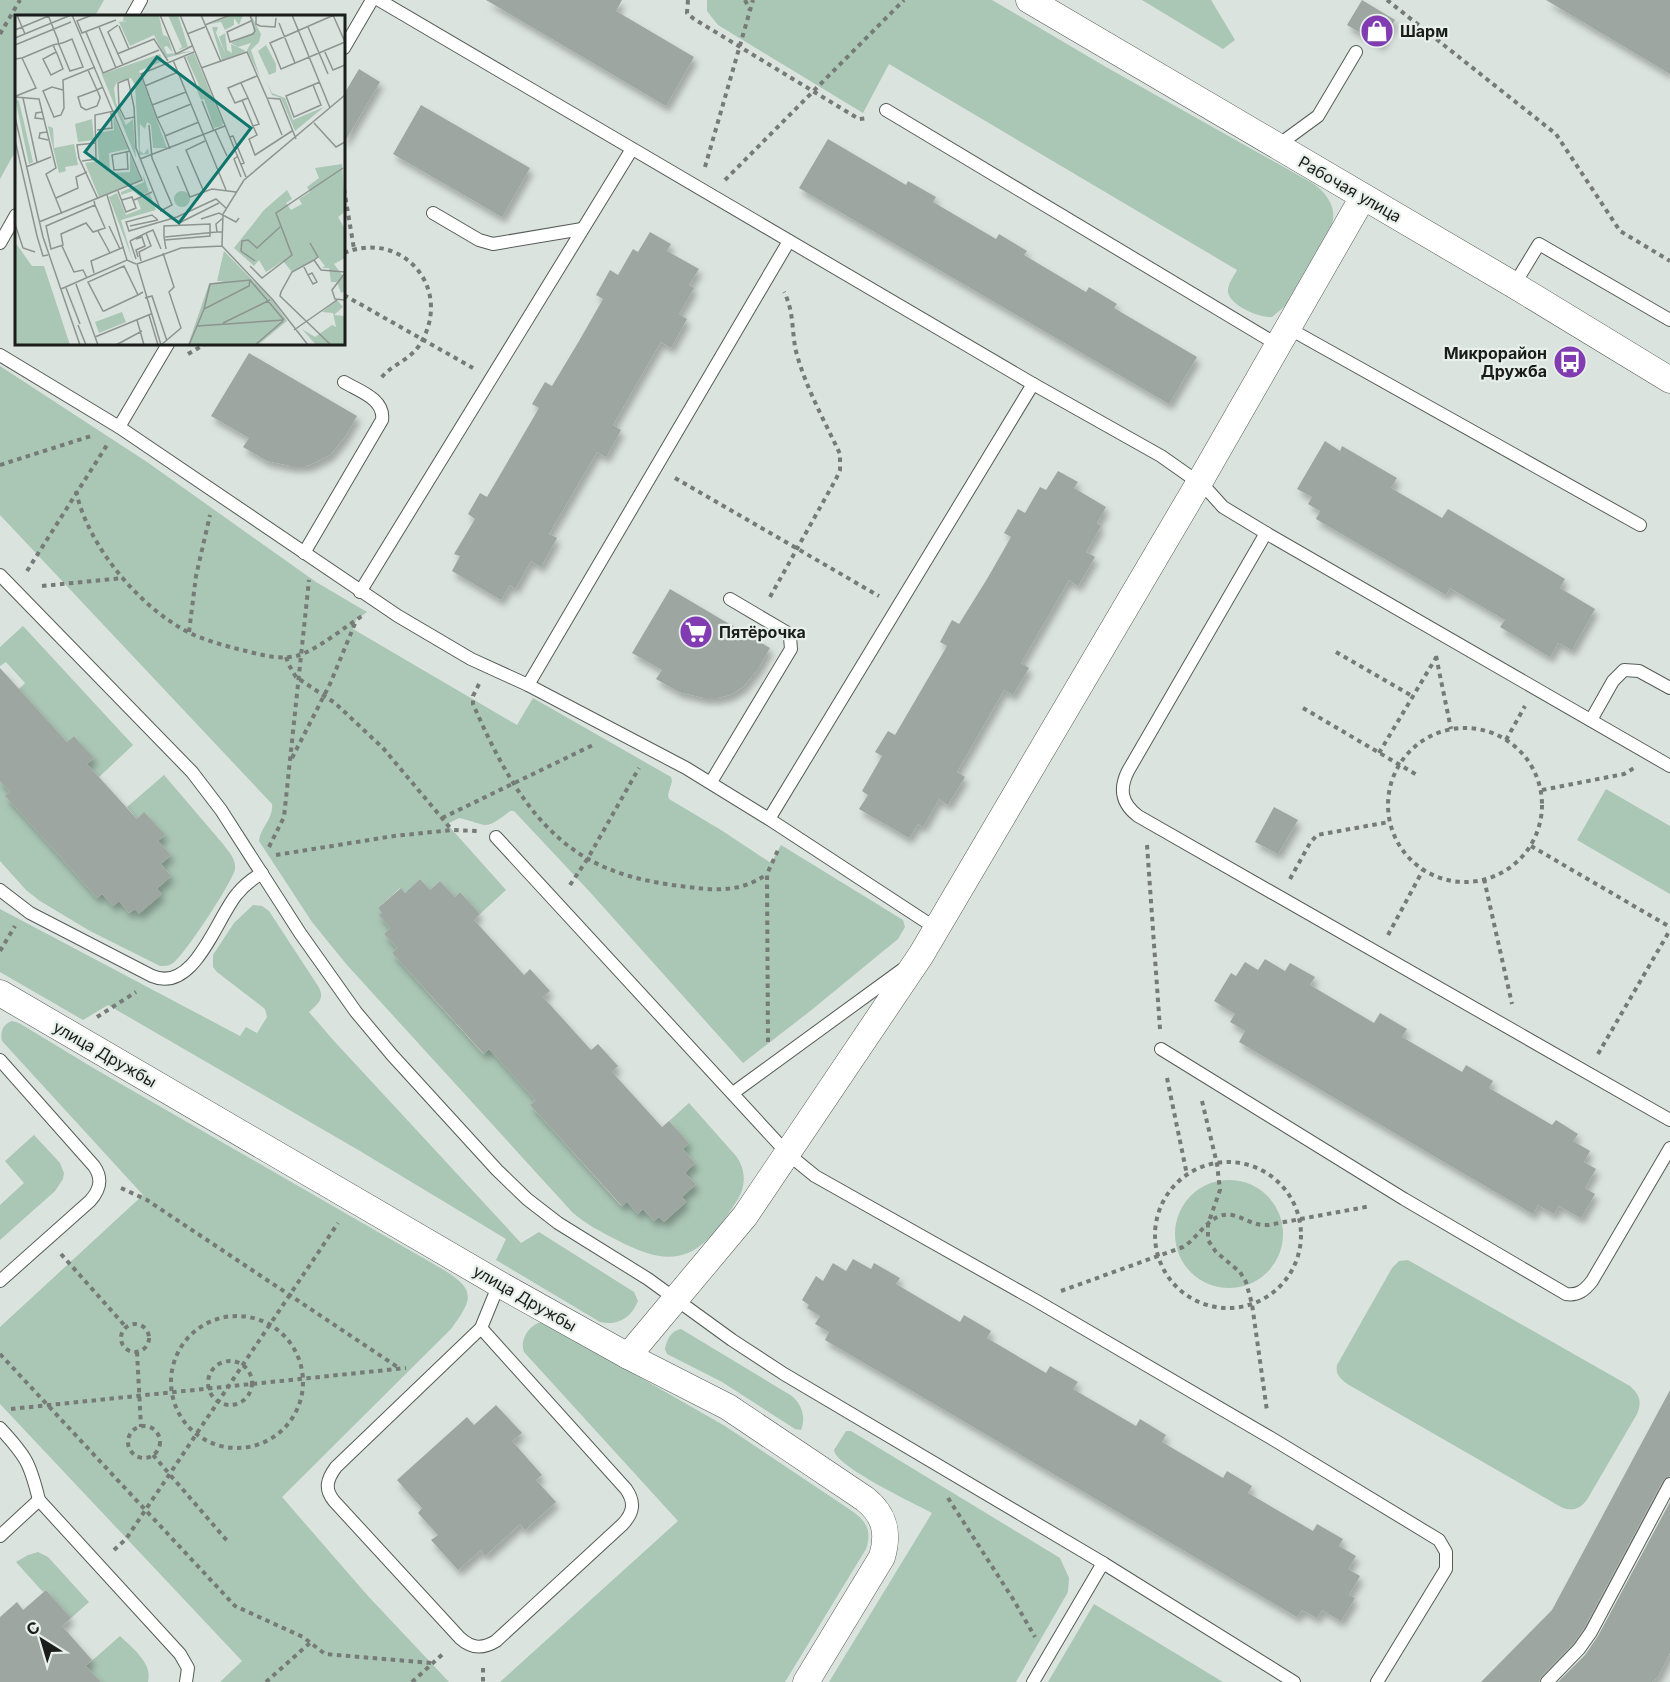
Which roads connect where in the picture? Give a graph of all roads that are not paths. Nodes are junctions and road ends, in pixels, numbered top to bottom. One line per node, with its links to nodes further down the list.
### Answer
1 (141, 0): 5 (lane)
2 (372, 0): 6 (lane)
3 (379, 0): 10 (lane)
4 (1029, 0): 9 (street, Рабочая улица)
5 (133, 15)
6 (345, 46)
7 (1356, 52): 9 (lane)
8 (886, 110): 19 (lane)
9 (1277, 146): 11 (street, Рабочая улица)
10 (632, 149): 14 (lane); 15 (lane)
11 (1363, 197): 17 (street, Рабочая улица); 19 (street)
12 (433, 213): 14 (lane)
13 (15, 217): 16 (lane)
14 (582, 229): 31 (lane)
15 (789, 241): 24 (lane); 33 (lane)
16 (0, 243)
17 (1514, 285): 18 (lane); 22 (street, Рабочая улица)
18 (1670, 320)
19 (1283, 336): 26 (street); 27 (lane)
20 (167, 345): 25 (lane)
21 (0, 355): 25 (lane)
22 (1670, 380)
23 (344, 382): 29 (lane)
24 (1033, 384): 26 (lane); 38 (lane)
25 (119, 427): 29 (lane)
26 (1199, 483): 28 (lane); 42 (street)
27 (1640, 525)
28 (1266, 533): 35 (lane); 48 (lane)
29 (308, 556): 31 (lane)
30 (0, 575): 40 (lane)
31 (360, 592): 33 (lane)
32 (730, 599): 37 (lane)
33 (528, 685): 37 (lane)
34 (1670, 688): 35 (lane)
35 (1591, 720): 36 (lane)
36 (1670, 766)
37 (711, 782): 38 (lane)
38 (769, 819): 42 (lane)
39 (496, 837): 47 (lane)
40 (259, 869): 41 (lane); 53 (lane)
41 (0, 890)
42 (937, 929): 43 (street)
43 (921, 956): 47 (lane); 50 (street)
44 (0, 993): 52 (street, улица Дружбы)
45 (1161, 1049): 49 (lane)
46 (0, 1060): 51 (lane)
47 (733, 1093): 50 (lane)
48 (1670, 1120)
49 (1670, 1148)
50 (788, 1154): 53 (street); 65 (lane)
51 (0, 1281)
52 (499, 1284): 54 (lane); 55 (street, улица Дружбы)
53 (676, 1299): 55 (street); 60 (lane)
54 (481, 1328): 54 (lane)
55 (628, 1356): 62 (street, улица Дружбы)
56 (0, 1428): 58 (lane)
57 (1669, 1488): 66 (lane)
58 (39, 1500): 59 (lane); 61 (lane)
59 (0, 1536)
60 (1103, 1563): 63 (lane); 64 (lane)
61 (186, 1682)
62 (806, 1682)
63 (1033, 1682)
64 (1294, 1682)
65 (1377, 1682)
66 (1547, 1682)

